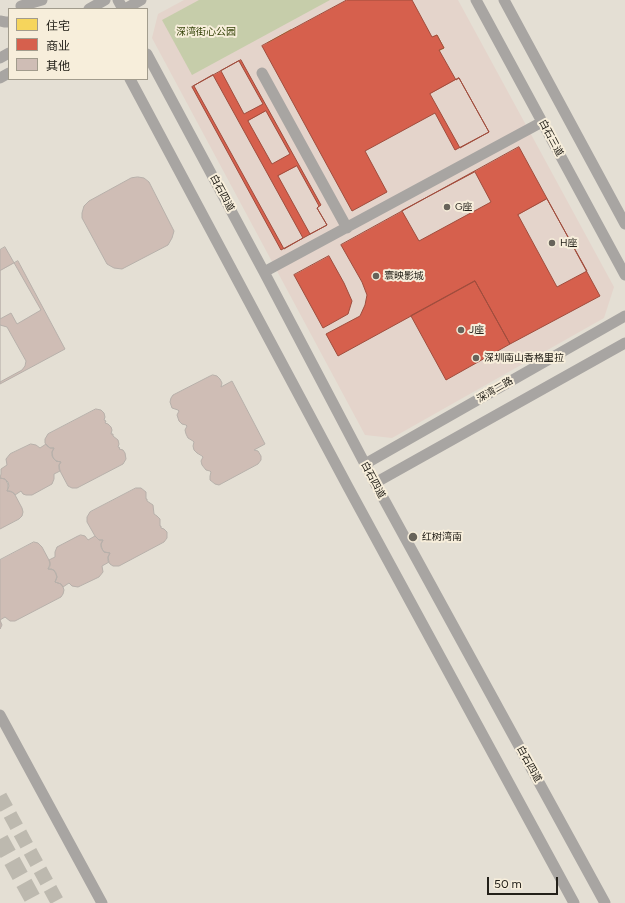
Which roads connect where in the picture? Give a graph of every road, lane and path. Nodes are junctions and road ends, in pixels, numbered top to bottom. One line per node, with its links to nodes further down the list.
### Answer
1 (42, 0): 6 (street)
2 (105, 0): 7 (street)
3 (141, 0): 8 (street)
4 (476, 0): 12 (street, 白石三道)
5 (504, 0): 13 (street)
6 (20, 5)
7 (92, 8)
8 (126, 8)
9 (148, 56): 15 (street, 白石四道)
10 (262, 73): 14 (street)
11 (131, 80): 23 (street)
12 (542, 122): 14 (street); 16 (street, 白石三道)
13 (625, 224)
14 (347, 228): 15 (street)
15 (264, 272): 19 (street, 白石四道)
16 (625, 275)
17 (625, 316): 19 (street, 深湾二路)
18 (625, 343): 20 (street)
19 (365, 464): 20 (street, 白石四道)
20 (375, 483): 24 (street, 白石四道)
21 (0, 715): 22 (street)
22 (102, 903)
23 (574, 903)
24 (605, 903)

